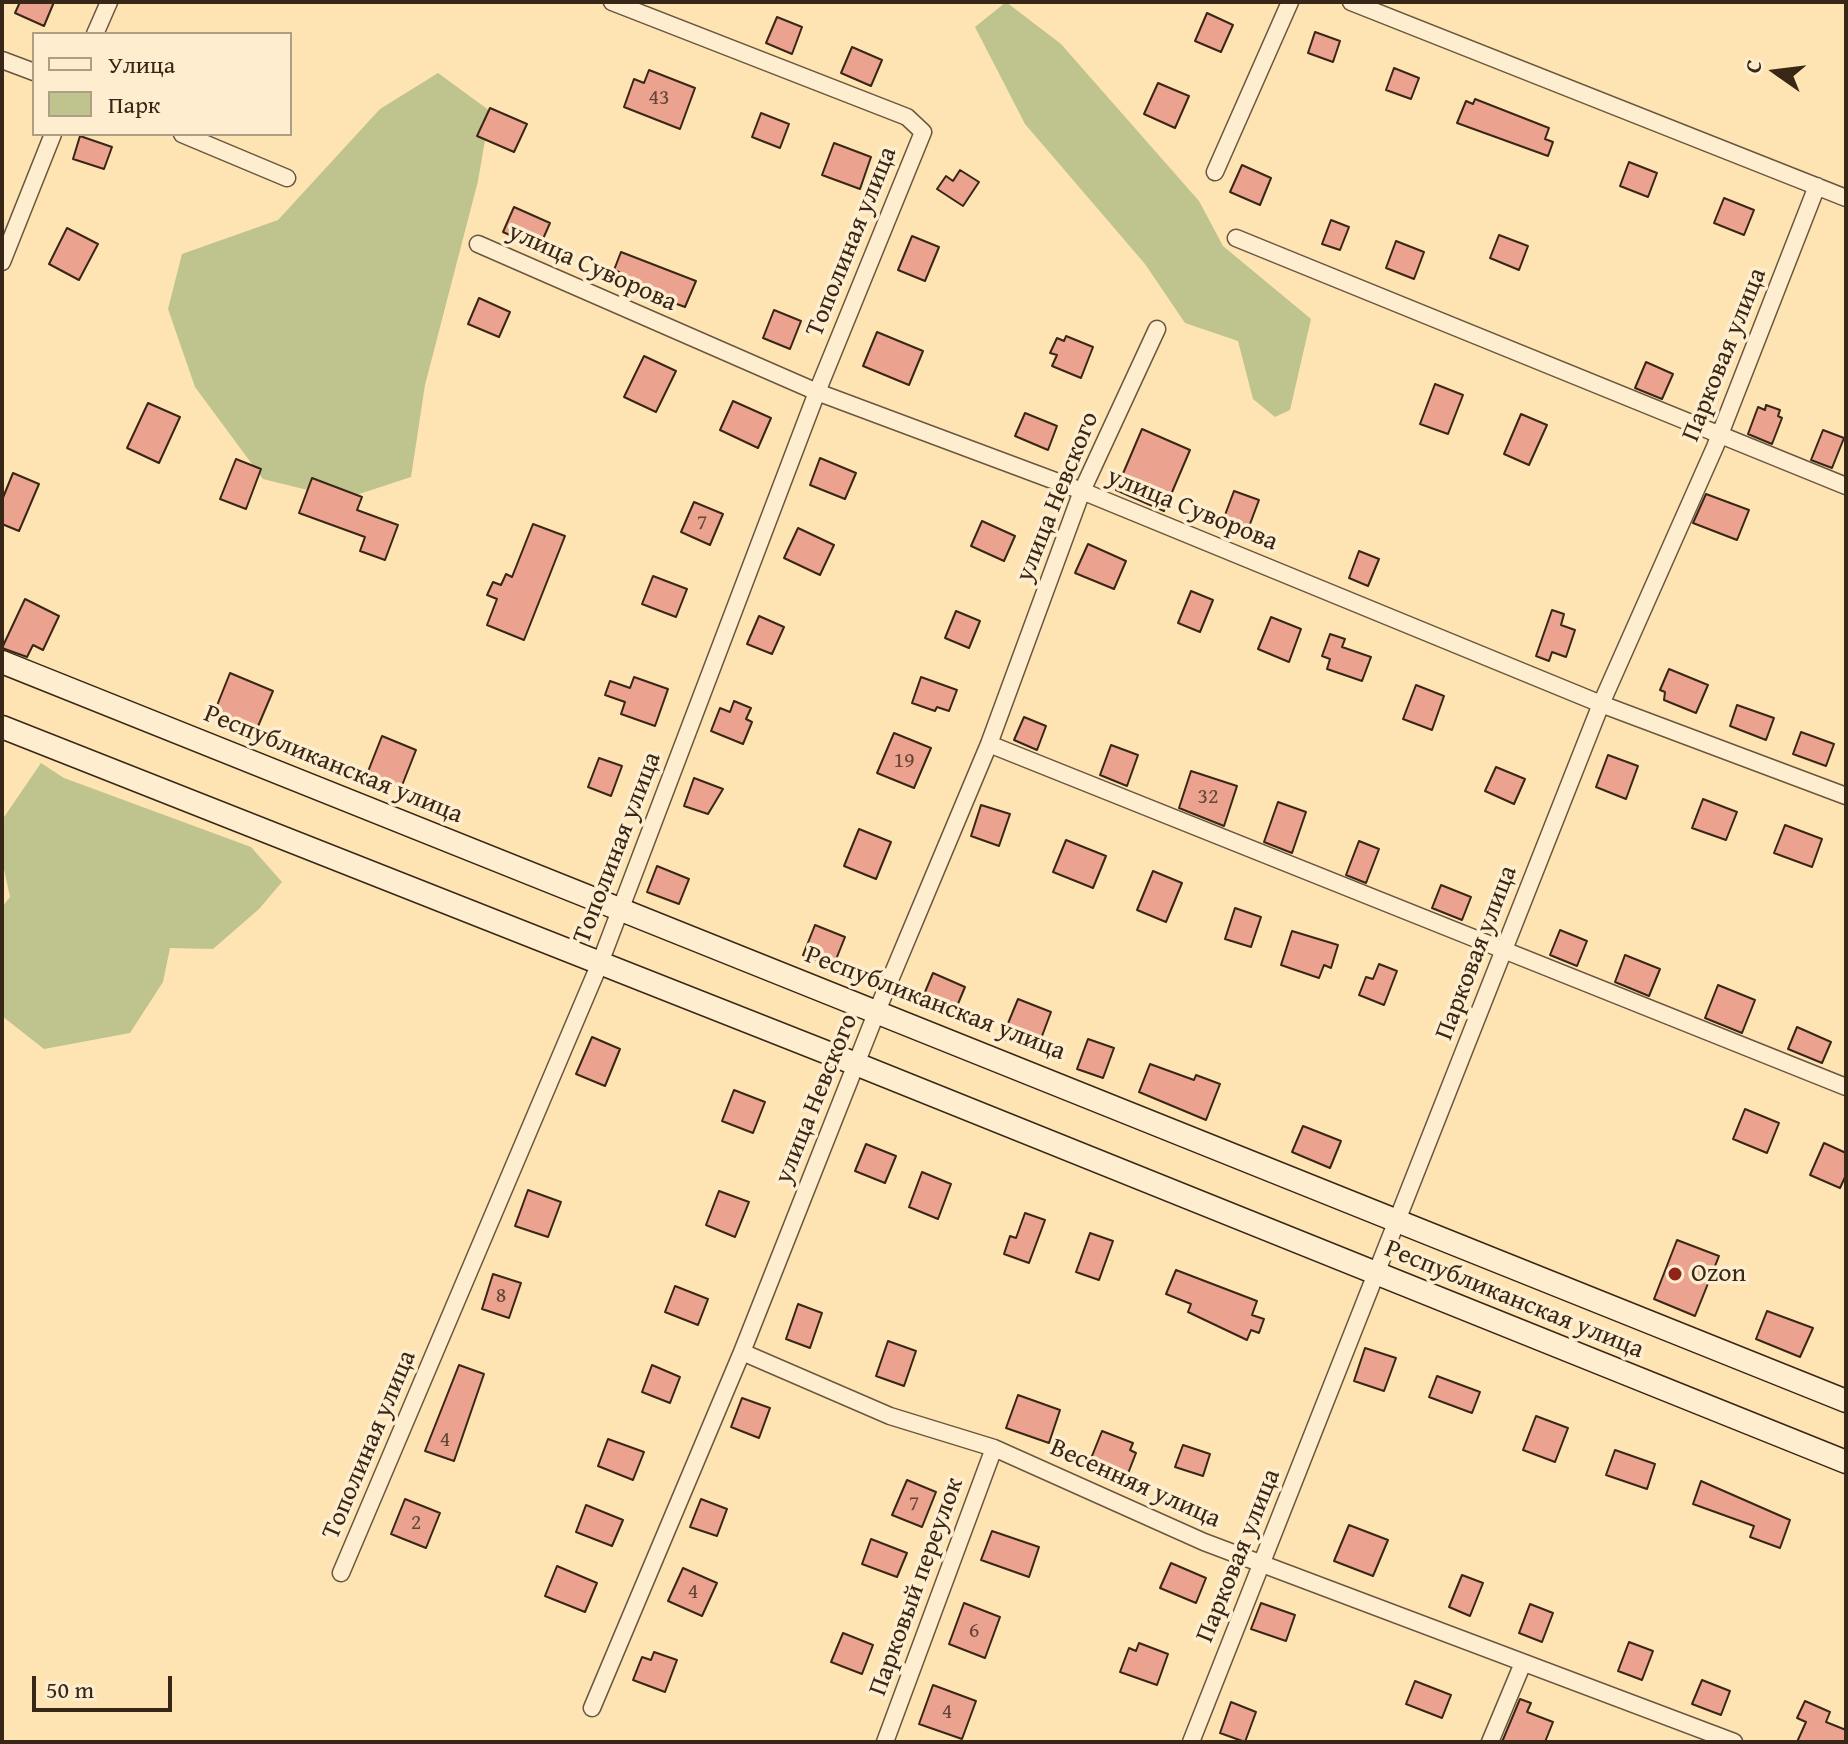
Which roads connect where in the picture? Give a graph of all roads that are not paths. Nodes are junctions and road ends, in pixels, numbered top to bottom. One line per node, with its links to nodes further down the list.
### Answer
1 (109, 2): 5 (street)
2 (612, 2): 18 (street, Тополиная улица)
3 (1290, 2): 10 (street)
4 (1351, 2): 12 (street)
5 (96, 32)
6 (2, 60): 7 (street)
7 (32, 71)
8 (52, 136): 16 (street)
9 (187, 136): 11 (street)
10 (1215, 172)
11 (287, 178)
12 (1817, 186): 13 (street); 19 (street, Парковая улица)
13 (1846, 198)
14 (1236, 238): 19 (street)
15 (478, 244): 18 (street, улица Суворова)
16 (2, 262)
17 (1157, 329): 21 (street, улица Невского)
18 (817, 392): 21 (street, улица Суворова); 27 (street, Тополиная улица)
19 (1719, 436): 20 (street); 23 (street, Парковая улица)
20 (1846, 486)
21 (1082, 491): 23 (street, улица Суворова); 25 (street, улица Невского)
22 (2, 662): 27 (street, Республиканская улица)
23 (1601, 704): 26 (street, улица Суворова); 28 (street, Парковая улица)
24 (2, 727): 29 (street, Республиканская улица)
25 (989, 744): 28 (street); 30 (street, улица Невского)
26 (1846, 796)
27 (619, 911): 29 (street, Тополиная улица); 30 (street, Республиканская улица)
28 (1504, 949): 32 (street); 33 (street, Парковая улица)
29 (600, 963): 31 (street, Республиканская улица); 40 (street, Тополиная улица)
30 (877, 1011): 31 (street, улица Невского); 33 (street, Республиканская улица)
31 (856, 1064): 34 (street, Республиканская улица); 35 (street, улица Невского)
32 (1846, 1087)
33 (1399, 1218): 34 (street, Парковая улица); 36 (street, Республиканская улица)
34 (1376, 1275): 38 (street, Республиканская улица); 39 (street, Парковая улица)
35 (742, 1352): 37 (street, Весенняя улица); 42 (street, улица Невского)
36 (1846, 1401)
37 (994, 1448): 39 (street, Весенняя улица); 43 (street, Парковый переулок)
38 (1846, 1462)
39 (1262, 1565): 41 (street, Весенняя улица); 44 (street, Парковая улица)
40 (341, 1573)
41 (1523, 1663): 45 (street); 46 (street, Весенняя улица)
42 (592, 1708)
43 (885, 1742)
44 (1191, 1742)
45 (1490, 1742)
46 (1734, 1742)

